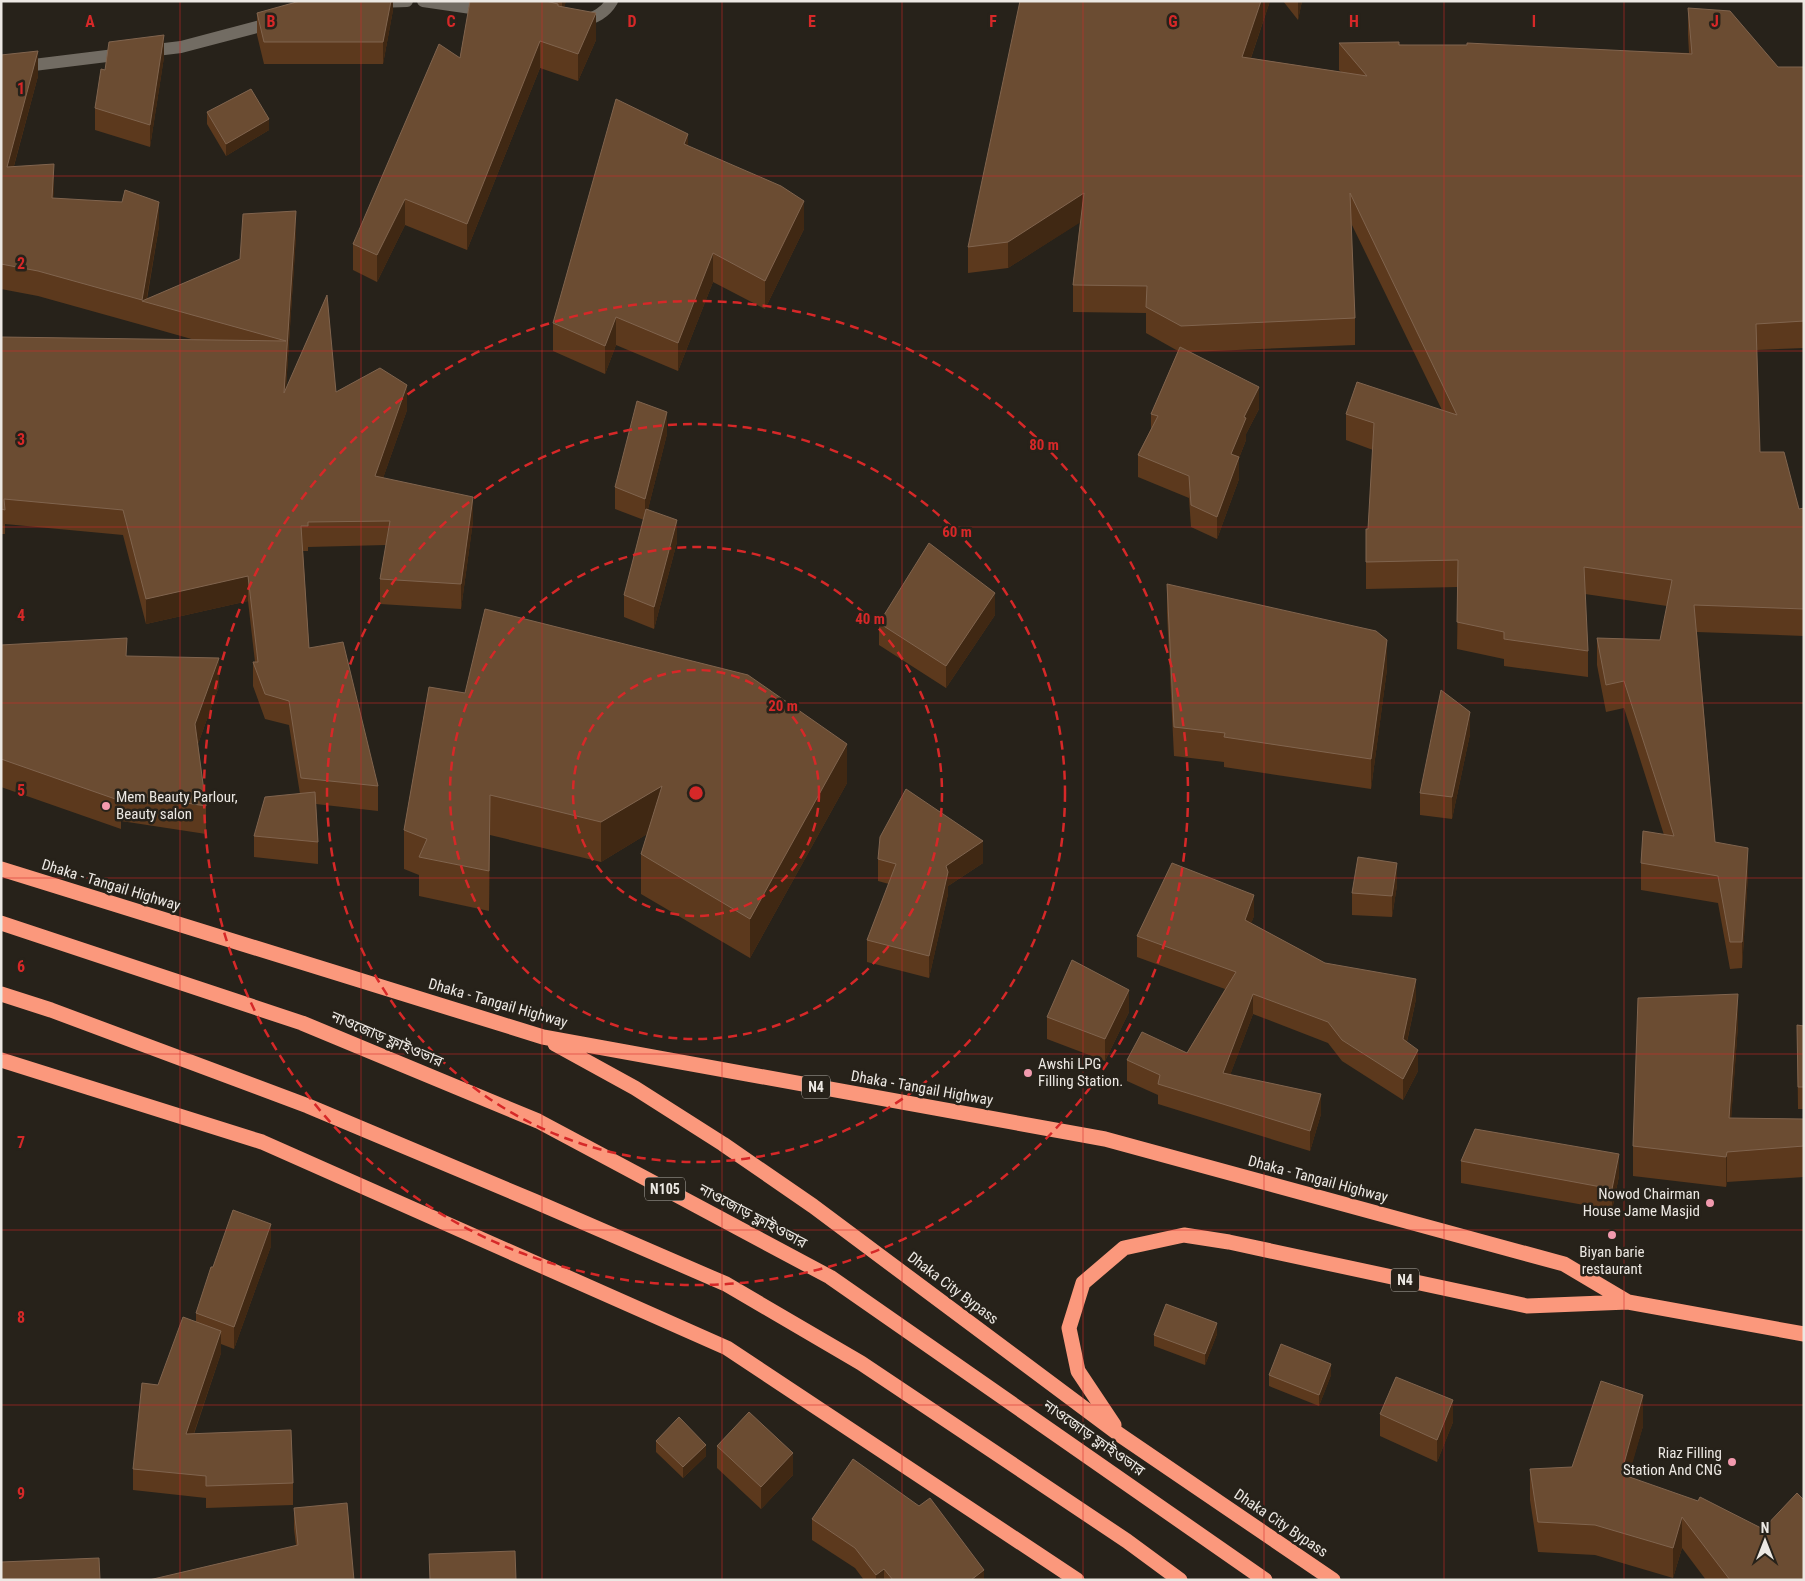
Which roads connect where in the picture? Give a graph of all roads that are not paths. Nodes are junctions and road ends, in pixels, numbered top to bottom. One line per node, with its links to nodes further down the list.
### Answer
1 (407, 1): 4 (street)
2 (423, 1): 5 (street)
3 (612, 1): 7 (street)
4 (364, 4)
5 (501, 12)
6 (280, 20): 8 (street)
7 (572, 22)
8 (1, 69)
9 (1, 869): 12 (highway, Dhaka - Tangail Highway / N4)
10 (1, 923): 19 (highway, নাওজোড় ফ্লাইওভার / N105)
11 (1, 994): 18 (highway)
12 (542, 1037): 14 (highway, Dhaka - Tangail Highway / N4); 16 (highway, Dhaka City Bypass)
13 (1, 1060): 17 (highway)
14 (1628, 1302): 15 (highway, Dhaka - Tangail Highway / N4); 16 (highway, Dhaka - Tangail Highway / N4)
15 (1804, 1334)
16 (1120, 1435): 20 (highway, Dhaka City Bypass)
17 (1078, 1580)
18 (1180, 1580)
19 (1265, 1580)
20 (1333, 1580)

